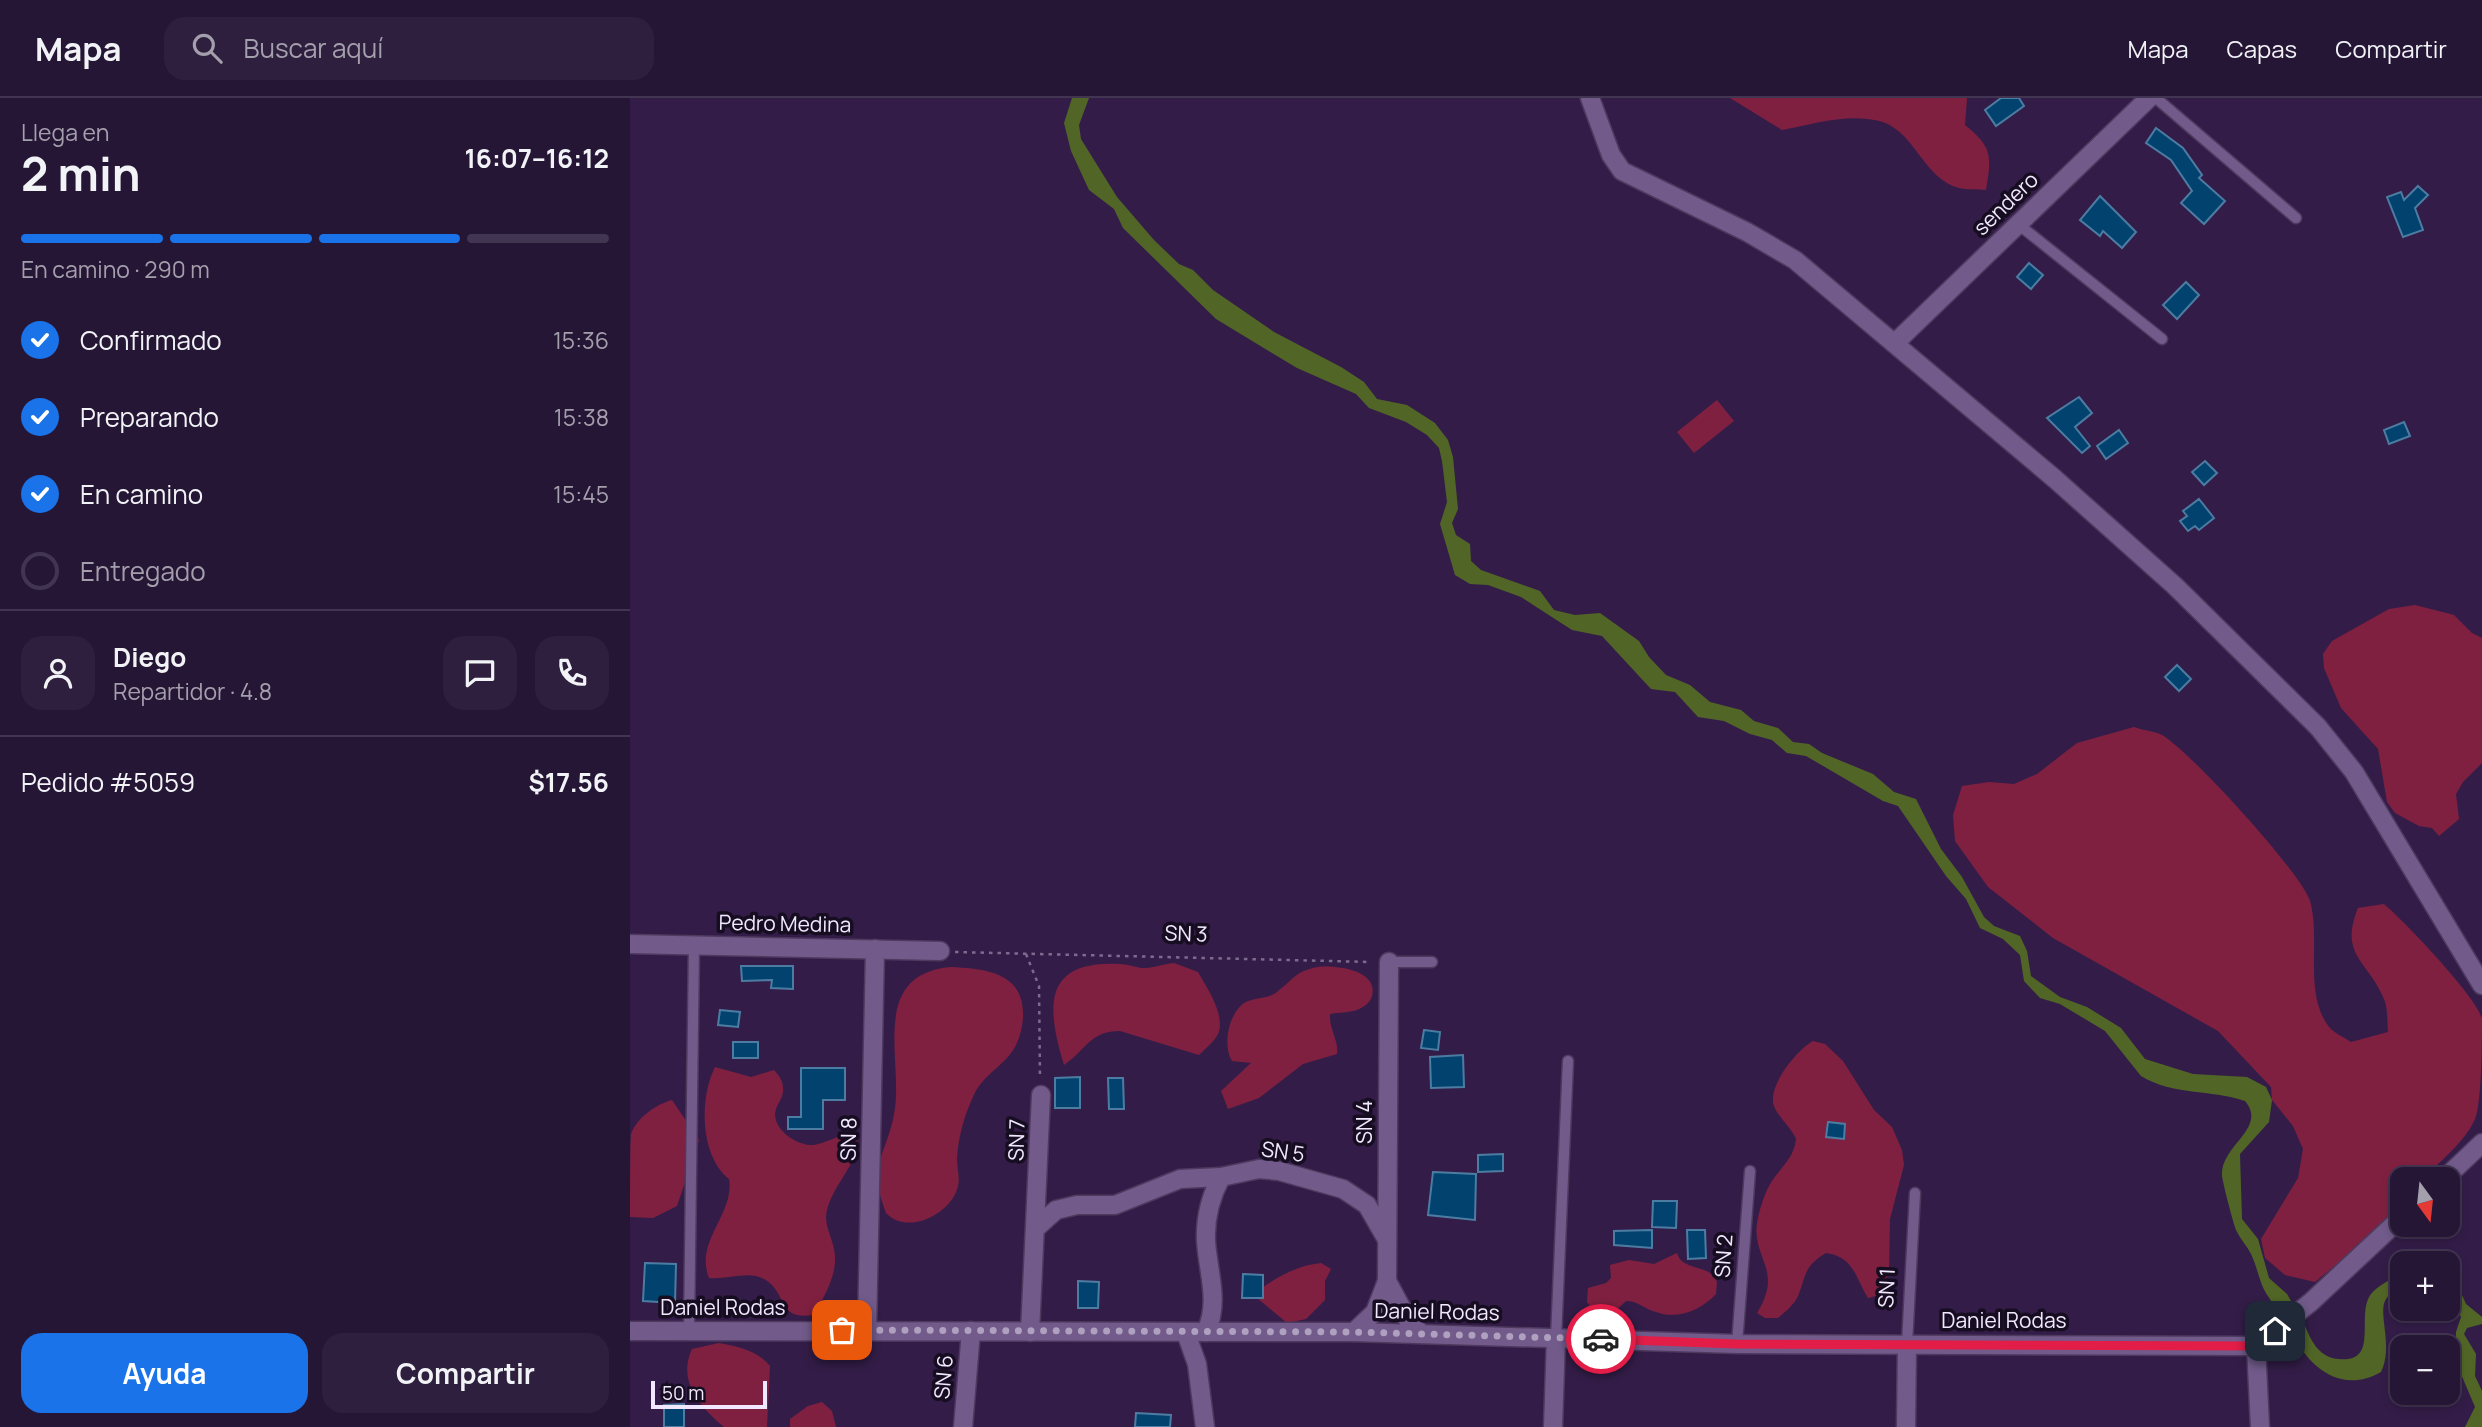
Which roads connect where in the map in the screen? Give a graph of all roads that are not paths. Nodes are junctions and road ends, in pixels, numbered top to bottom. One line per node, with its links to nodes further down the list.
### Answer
1 (1590, 98): 7 (street)
2 (2149, 98): 5 (street, sendero)
3 (2156, 98): 4 (lane)
4 (2296, 218)
5 (2018, 224): 6 (lane); 7 (street, sendero)
6 (2162, 339)
7 (1895, 343): 14 (street)
8 (630, 944): 9 (street, Pedro Medina)
9 (694, 945): 10 (street, Pedro Medina); 28 (lane)
10 (875, 949): 11 (street, Pedro Medina); 26 (street, SN 8)
11 (940, 951)
12 (1389, 962): 13 (lane); 24 (street, SN 4)
13 (1432, 962)
14 (2482, 985)
15 (1568, 1061): 35 (lane)
16 (1041, 1095): 22 (street, SN 7)
17 (2482, 1143): 18 (street)
18 (2457, 1167)
19 (1750, 1171): 36 (lane, SN 2)
20 (1221, 1177): 22 (street, SN 5); 24 (street, SN 5); 31 (street)
21 (1915, 1193): 37 (lane, SN 1)
22 (1036, 1228): 30 (street, SN 7)
23 (2390, 1228): 38 (street)
24 (1388, 1241): 25 (street, SN 4)
25 (1387, 1281): 32 (street, SN 4); 34 (street, SN 4)
26 (867, 1330): 28 (street, Daniel Rodas); 29 (street, Daniel Rodas)
27 (630, 1331): 28 (street, Daniel Rodas)
28 (689, 1331)
29 (971, 1331): 30 (street, Daniel Rodas); 39 (street, SN 6)
30 (1030, 1332): 33 (street, Daniel Rodas)
31 (1206, 1332): 32 (street, Daniel Rodas); 33 (street, Daniel Rodas)
32 (1354, 1332): 34 (street, Daniel Rodas)
33 (1186, 1333): 40 (street)
34 (1422, 1334): 35 (street, Daniel Rodas)
35 (1556, 1338): 36 (street, Daniel Rodas); 41 (street)
36 (1737, 1344): 37 (street, Daniel Rodas)
37 (1907, 1344): 38 (street, Daniel Rodas); 42 (street, SN 1)
38 (2250, 1346): 43 (street)
39 (963, 1427)
40 (1205, 1427)
41 (1553, 1427)
42 (1906, 1427)
43 (2260, 1427)

